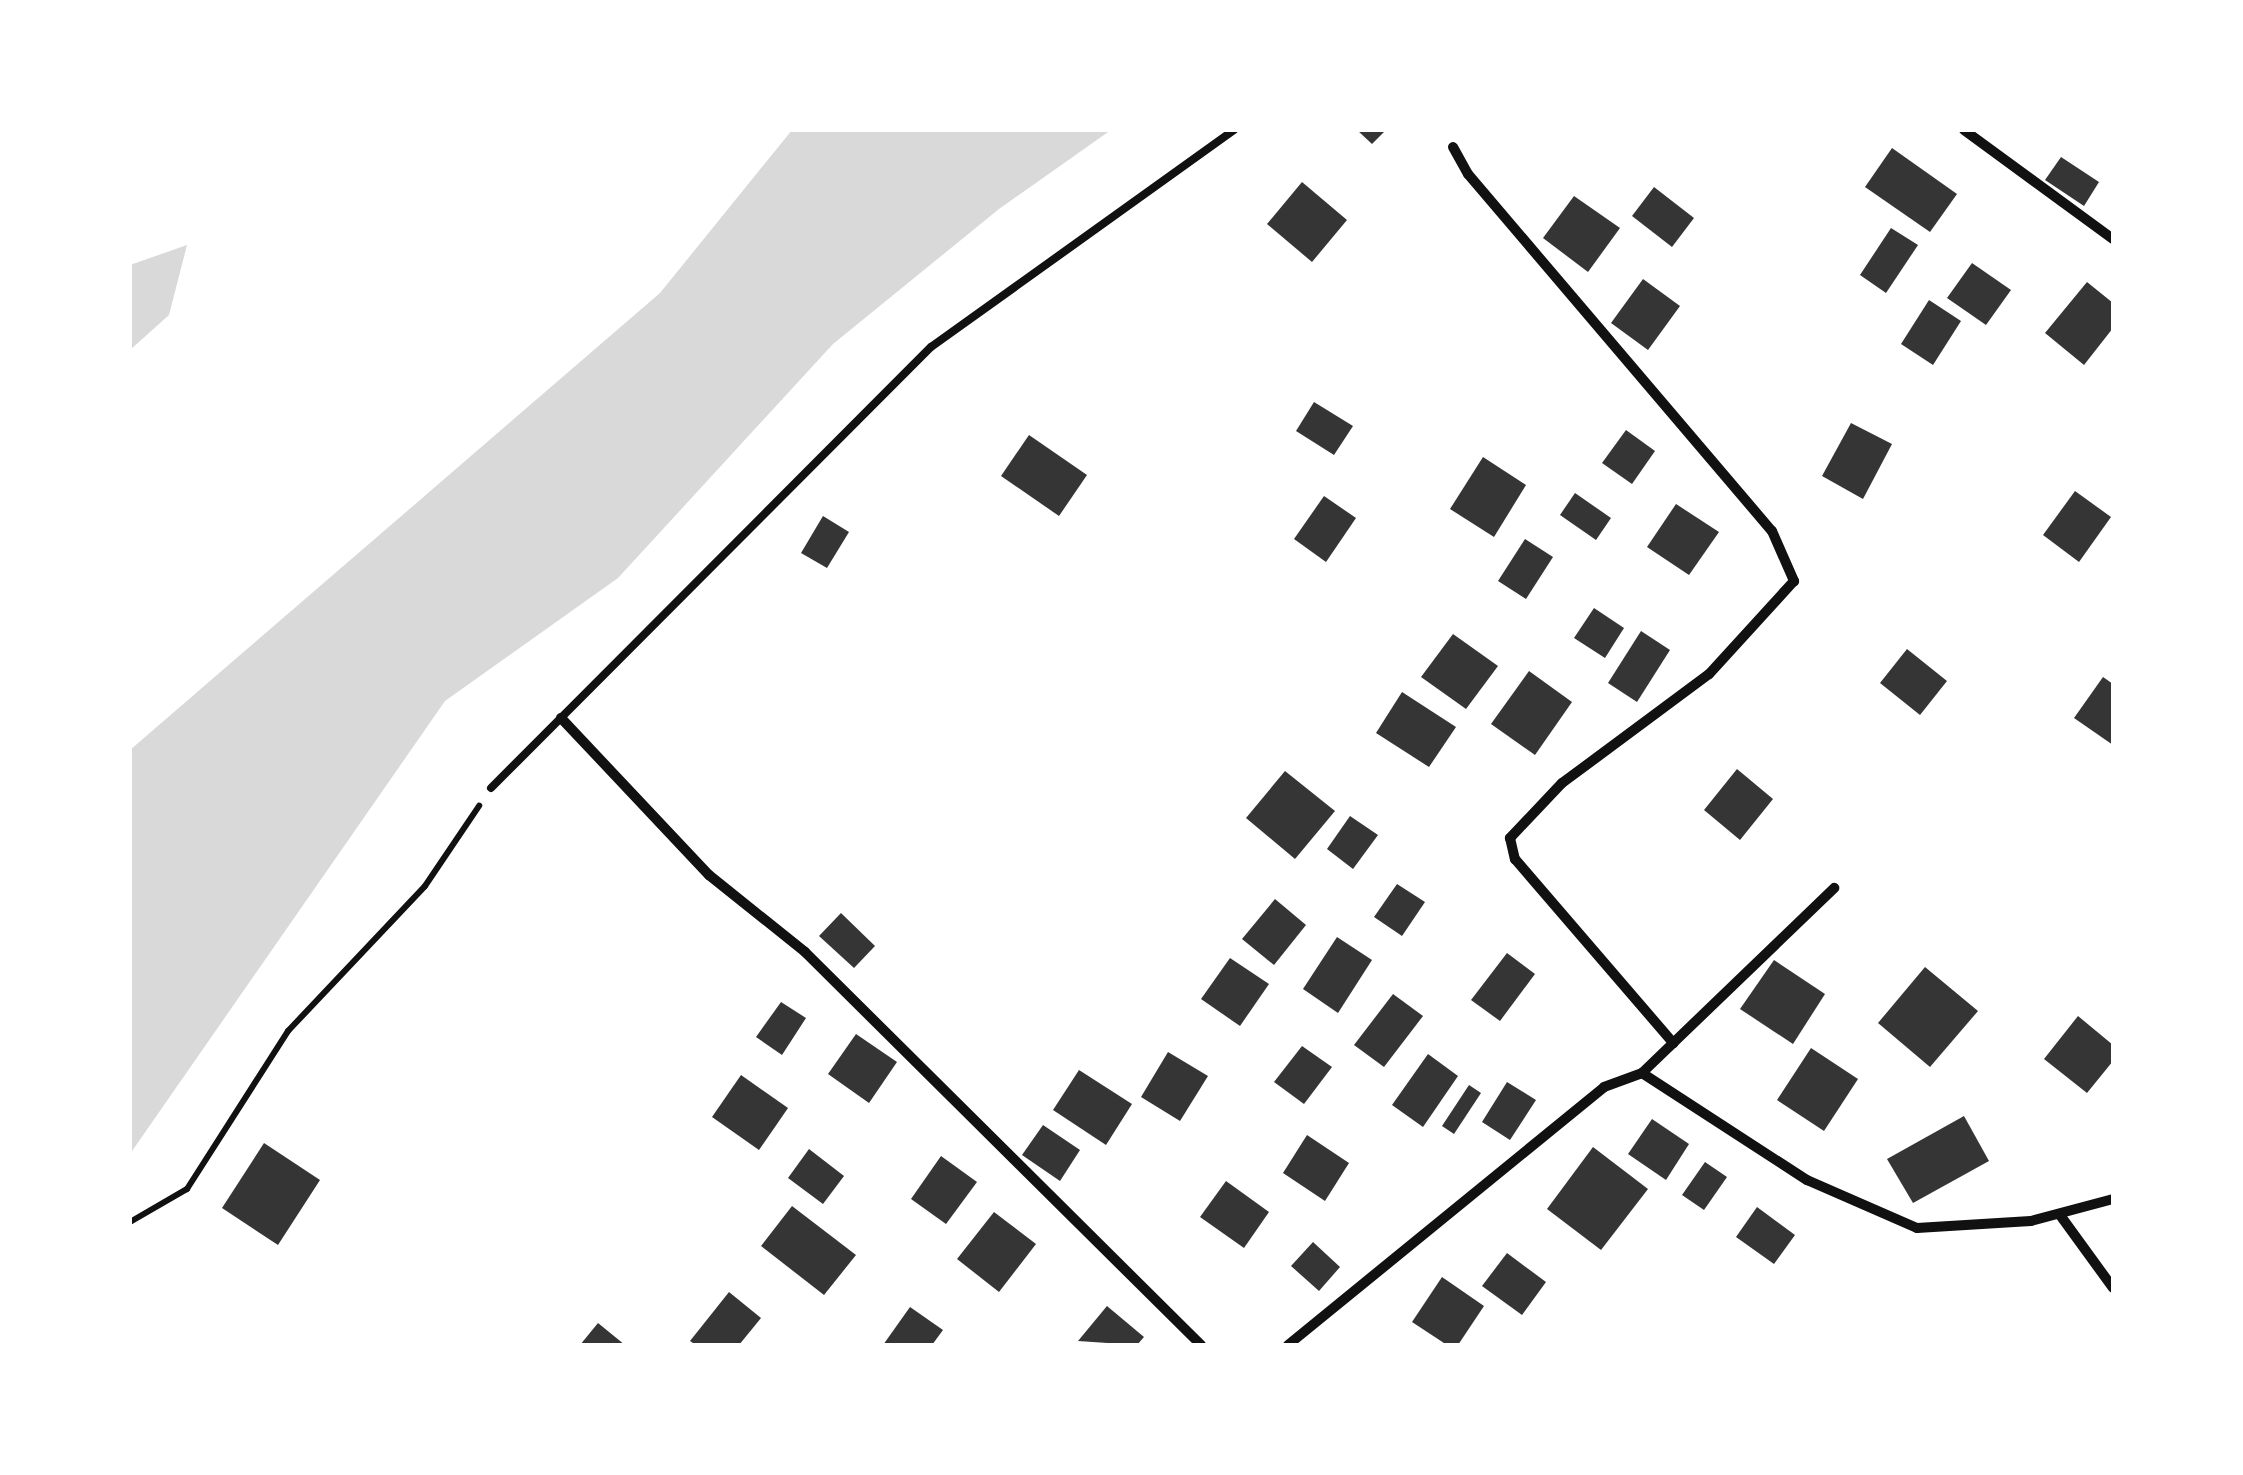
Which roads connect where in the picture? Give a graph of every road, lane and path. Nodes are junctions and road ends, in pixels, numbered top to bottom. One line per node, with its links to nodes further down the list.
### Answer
1 (1234, 130): 5 (lane)
2 (1964, 130): 4 (street)
3 (1453, 148): 8 (street)
4 (2113, 239)
5 (560, 718): 6 (lane); 14 (street)
6 (491, 788): 12 (path)
7 (1834, 888): 8 (street)
8 (1673, 1043): 9 (street)
9 (1642, 1073): 11 (street); 15 (street)
10 (2113, 1199): 11 (street)
11 (2060, 1215): 13 (street)
12 (130, 1222)
13 (2113, 1288)
14 (1201, 1345)
15 (1288, 1345)

